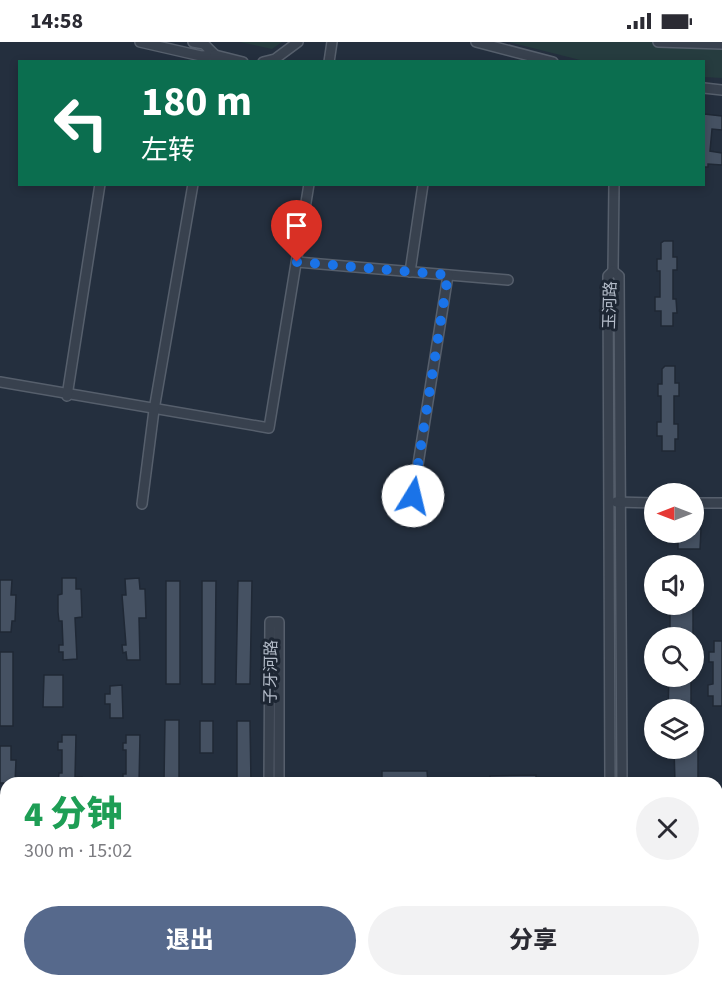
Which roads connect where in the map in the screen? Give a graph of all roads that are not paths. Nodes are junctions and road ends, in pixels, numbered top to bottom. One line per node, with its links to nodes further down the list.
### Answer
1 (140, 42): 8 (street)
2 (193, 42): 8 (street)
3 (298, 42): 9 (street)
4 (332, 42): 10 (street)
5 (476, 42): 11 (street)
6 (658, 42): 7 (street)
7 (722, 44)
8 (215, 58)
9 (271, 60)
10 (329, 60)
11 (545, 60)
12 (705, 88): 13 (street)
13 (722, 90)
14 (100, 186): 25 (street)
15 (193, 186): 26 (street)
16 (309, 186): 19 (street)
17 (423, 186): 20 (street)
18 (614, 186): 21 (street)
19 (297, 262): 20 (street); 26 (street)
20 (410, 272): 22 (street)
21 (613, 272): 28 (street, 玉河路); 29 (street, 玉河路)
22 (448, 275): 23 (street); 27 (street)
23 (508, 280)
24 (0, 382): 25 (street)
25 (67, 396): 26 (street)
26 (154, 410): 33 (street)
27 (413, 496)
28 (608, 502): 29 (street); 36 (street, 玉河路)
29 (621, 502): 30 (street); 37 (street, 玉河路)
30 (644, 503)
31 (704, 503): 32 (street)
32 (722, 503)
33 (142, 504)
34 (269, 777): 35 (street, 子牙河路)
35 (279, 777)
36 (610, 777)
37 (622, 777)

